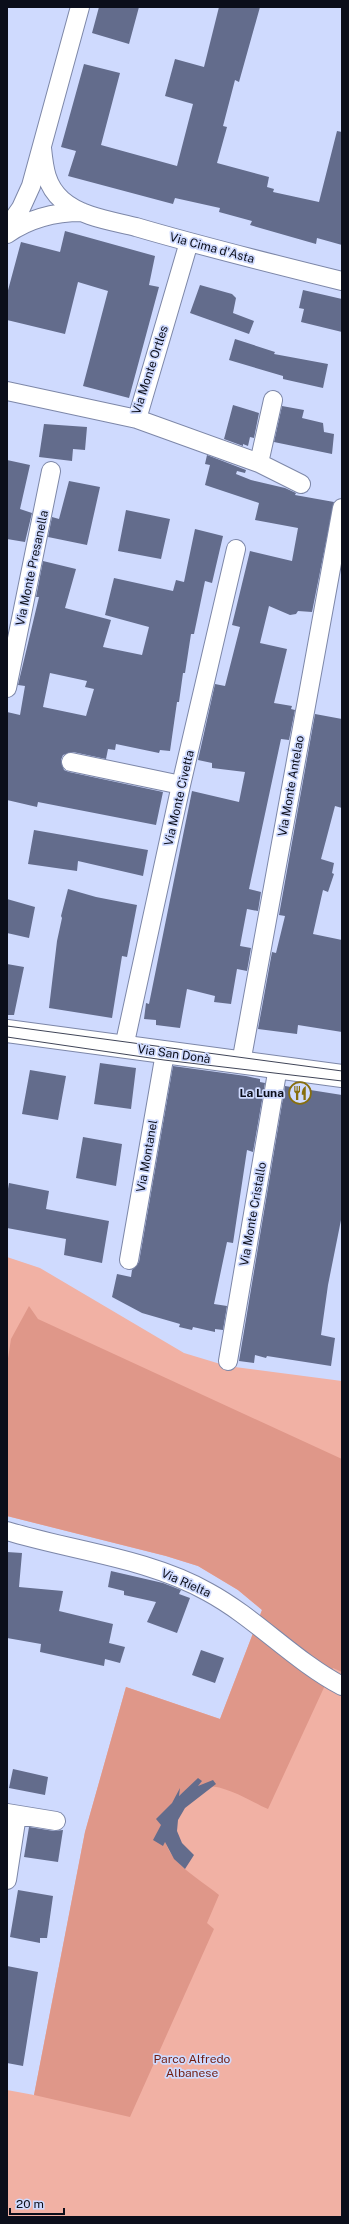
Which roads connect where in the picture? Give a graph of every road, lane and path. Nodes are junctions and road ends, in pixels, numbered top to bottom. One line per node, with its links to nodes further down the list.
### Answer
1 (80, 7): 2 (street)
2 (42, 148): 3 (street); 4 (street)
3 (82, 212): 5 (street); 6 (street, Via Cima d'Asta)
4 (7, 228)
5 (7, 234)
6 (189, 242): 7 (street, Via Cima d'Asta); 10 (street, Via Monte Ortles)
7 (342, 281)
8 (7, 391): 10 (street, Via Monte Ortles)
9 (273, 400): 11 (street)
10 (137, 419): 11 (street)
11 (259, 463): 13 (street)
12 (51, 471): 16 (street, Via Monte Presanella)
13 (301, 484)
14 (342, 508): 22 (street, Via Monte Antelao)
15 (236, 549): 18 (street, Via Monte Civetta)
16 (7, 688)
17 (71, 762): 18 (street)
18 (181, 785): 20 (street, Via Monte Civetta)
19 (7, 1031): 20 (street, Via San Donà)
20 (124, 1047): 21 (street, Via San Donà)
21 (165, 1053): 22 (street, Via San Donà); 25 (street, Via Montanel)
22 (241, 1063): 23 (street, Via San Donà)
23 (278, 1067): 24 (street, Via San Donà); 26 (street, Via Monte Cristallo)
24 (342, 1076)
25 (129, 1260)
26 (228, 1361)
27 (7, 1531): 28 (street, Via Rielta)
28 (342, 1686)
29 (12, 1814): 30 (street); 31 (street)
30 (56, 1821)
31 (7, 1880)

